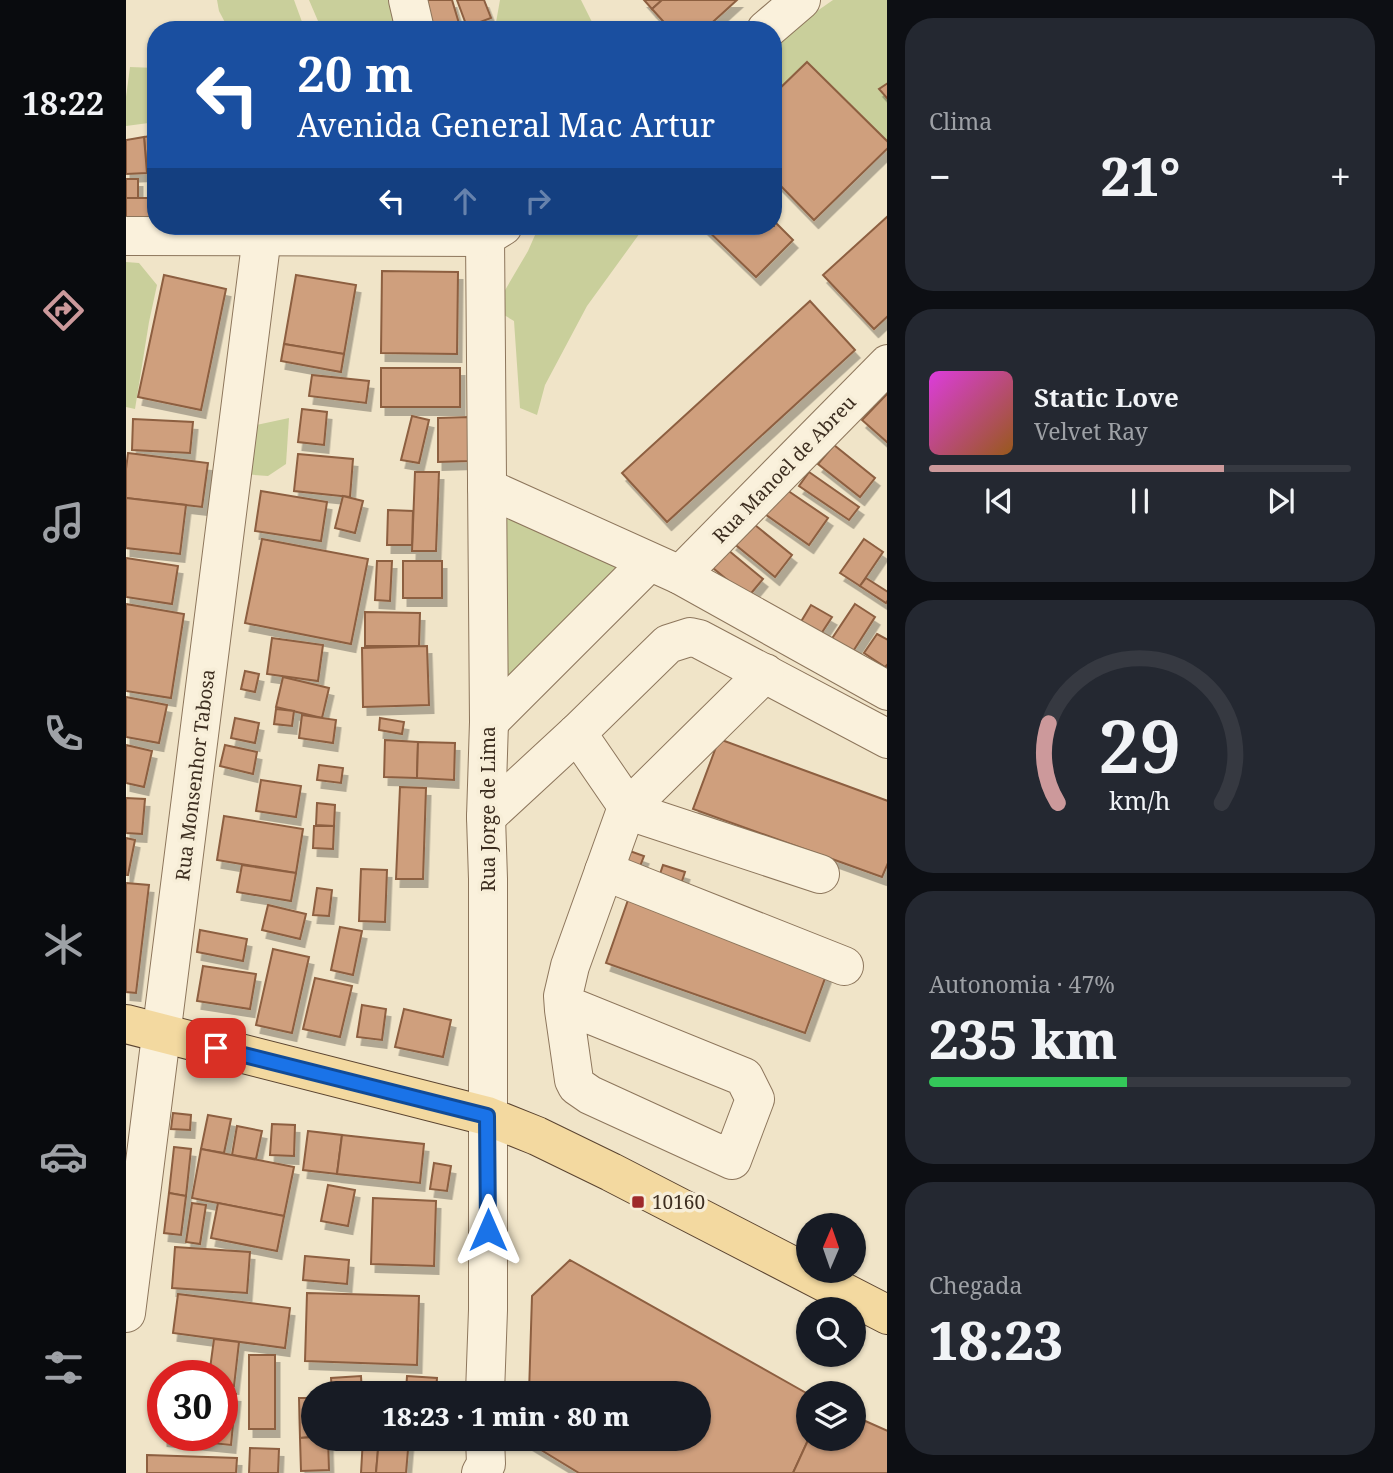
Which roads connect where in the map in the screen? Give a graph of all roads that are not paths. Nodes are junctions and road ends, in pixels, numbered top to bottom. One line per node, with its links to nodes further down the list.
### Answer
1 (408, 0): 3 (street)
2 (801, 0): 4 (street)
3 (413, 21)
4 (776, 21)
5 (295, 235): 8 (street)
6 (490, 235): 10 (street, Rua Jorge de Lima)
7 (126, 236): 8 (street)
8 (262, 236): 24 (street, Rua Monsenhor Tabosa)
9 (887, 364): 11 (street, Rua Manoel de Abreu)
10 (487, 488): 11 (street); 14 (street, Rua Jorge de Lima)
11 (665, 568): 13 (street); 14 (street, Rua Manoel de Abreu)
12 (765, 673): 15 (street); 16 (street); 17 (street)
13 (887, 691)
14 (489, 722): 18 (street, Rua Jorge de Lima)
15 (577, 733): 17 (street); 18 (street)
16 (887, 739)
17 (626, 810): 19 (street); 20 (street)
18 (486, 817): 25 (street, Rua Jorge de Lima)
19 (604, 871): 21 (street); 22 (street)
20 (820, 874)
21 (844, 966)
22 (564, 1004): 22 (street)
23 (126, 1024): 24 (main road)
24 (162, 1034): 25 (main road); 26 (street, Rua Monsenhor Tabosa)
25 (487, 1116): 27 (main road); 28 (street, Rua Jorge de Lima)
26 (126, 1313)
27 (887, 1315)
28 (485, 1381)

